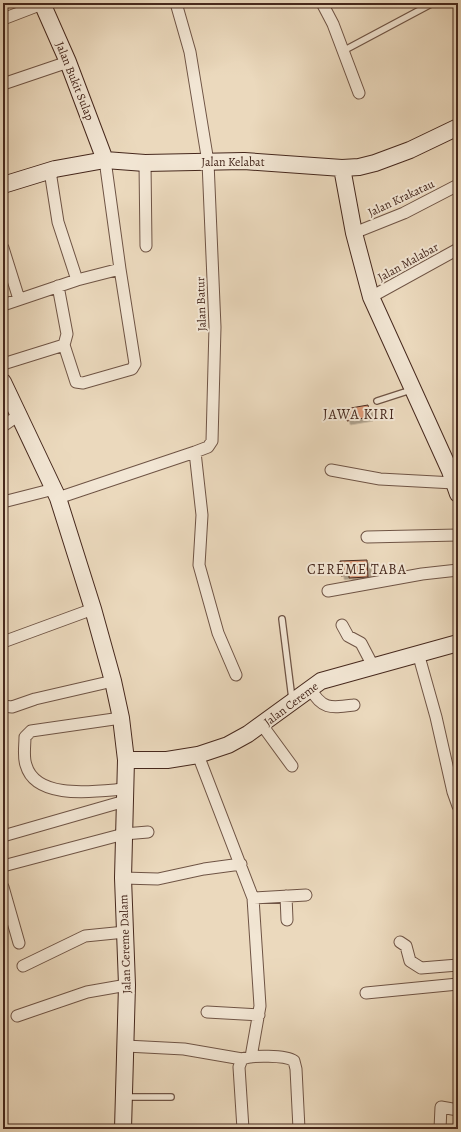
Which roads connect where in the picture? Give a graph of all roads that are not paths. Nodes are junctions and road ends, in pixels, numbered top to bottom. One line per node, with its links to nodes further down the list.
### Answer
1 (42, 3): 5 (street); 7 (street, Jalan Bukit Sulap)
2 (176, 3): 12 (street, Jalan Batur)
3 (322, 3): 6 (street)
4 (433, 3): 6 (lane)
5 (3, 19)
6 (343, 51): 9 (street)
7 (68, 62): 8 (street); 11 (street, Jalan Bukit Sulap)
8 (3, 84)
9 (359, 93)
10 (458, 127): 14 (street, Jalan Kelabat)
11 (105, 160): 13 (street, Jalan Kelabat); 15 (street, Jalan Kelabat); 22 (street)
12 (208, 162): 13 (street, Jalan Kelabat); 14 (street, Jalan Kelabat); 35 (street, Jalan Batur)
13 (145, 163): 19 (street)
14 (342, 168): 18 (street)
15 (50, 171): 16 (street, Jalan Kelabat); 23 (street)
16 (3, 185)
17 (458, 185): 18 (street, Jalan Krakatau)
18 (354, 233): 25 (street)
19 (146, 246)
20 (3, 248): 26 (street)
21 (458, 249): 25 (street, Jalan Malabar)
22 (120, 269): 23 (street); 28 (street)
23 (77, 280): 24 (street)
24 (58, 286): 26 (street); 28 (street)
25 (371, 297): 31 (street)
26 (19, 299): 27 (street)
27 (3, 305)
28 (64, 344): 29 (street)
29 (3, 364)
30 (3, 382): 33 (street, Jalan Cereme Dalam)
31 (413, 389): 32 (lane); 37 (street)
32 (377, 401)
33 (19, 415): 34 (street); 38 (street, Jalan Cereme Dalam)
34 (3, 426)
35 (195, 452): 38 (street, Jalan Batur); 51 (street)
36 (331, 470): 37 (street)
37 (455, 479)
38 (56, 494): 39 (street, Jalan Batur); 44 (street, Jalan Cereme Dalam)
39 (3, 502)
40 (458, 535): 41 (street)
41 (367, 537)
42 (458, 570): 43 (street)
43 (328, 591)
44 (94, 610): 47 (street); 52 (street, Jalan Cereme Dalam)
45 (282, 619): 54 (lane)
46 (342, 625): 50 (street)
47 (3, 642)
48 (458, 643): 49 (street, Jalan Cereme)
49 (418, 653): 50 (street, Jalan Cereme); 63 (street)
50 (373, 666): 53 (street, Jalan Cereme)
51 (236, 675)
52 (113, 681): 56 (street); 57 (street, Jalan Cereme Dalam)
53 (310, 688): 54 (street, Jalan Cereme); 55 (street)
54 (292, 702): 58 (street, Jalan Cereme)
55 (354, 705)
56 (3, 706)
57 (120, 718): 60 (street, Jalan Cereme Dalam); 62 (street)
58 (262, 725): 59 (street, Jalan Cereme); 61 (street)
59 (198, 755): 60 (street, Jalan Cereme); 67 (street)
60 (126, 760): 62 (street, Jalan Cereme Dalam)
61 (292, 766)
62 (125, 795): 65 (street, Jalan Cereme Dalam); 66 (street)
63 (458, 806)
64 (148, 832): 65 (street)
65 (124, 834): 68 (street); 69 (street, Jalan Cereme Dalam)
66 (3, 836)
67 (240, 864): 69 (street); 73 (street)
68 (3, 866)
69 (123, 878): 75 (street, Jalan Cereme Dalam)
70 (3, 887): 77 (street)
71 (306, 895): 72 (street)
72 (286, 896): 73 (street); 74 (street)
73 (253, 898): 84 (street)
74 (287, 920)
75 (125, 932): 79 (street); 81 (street, Jalan Cereme Dalam)
76 (400, 942): 78 (street)
77 (19, 943)
78 (458, 965)
79 (23, 966)
80 (458, 984): 82 (street)
81 (127, 985): 85 (street); 86 (street, Jalan Cereme Dalam)
82 (366, 993)
83 (207, 1012): 84 (street)
84 (259, 1015): 87 (street)
85 (17, 1016)
86 (126, 1046): 87 (street); 88 (street, Jalan Cereme Dalam)
87 (247, 1058): 92 (street); 93 (street)
88 (124, 1097): 89 (lane); 91 (street, Jalan Cereme Dalam)
89 (171, 1097)
90 (458, 1110): 94 (street)
91 (123, 1129)
92 (243, 1129)
93 (299, 1129)
94 (440, 1129)

